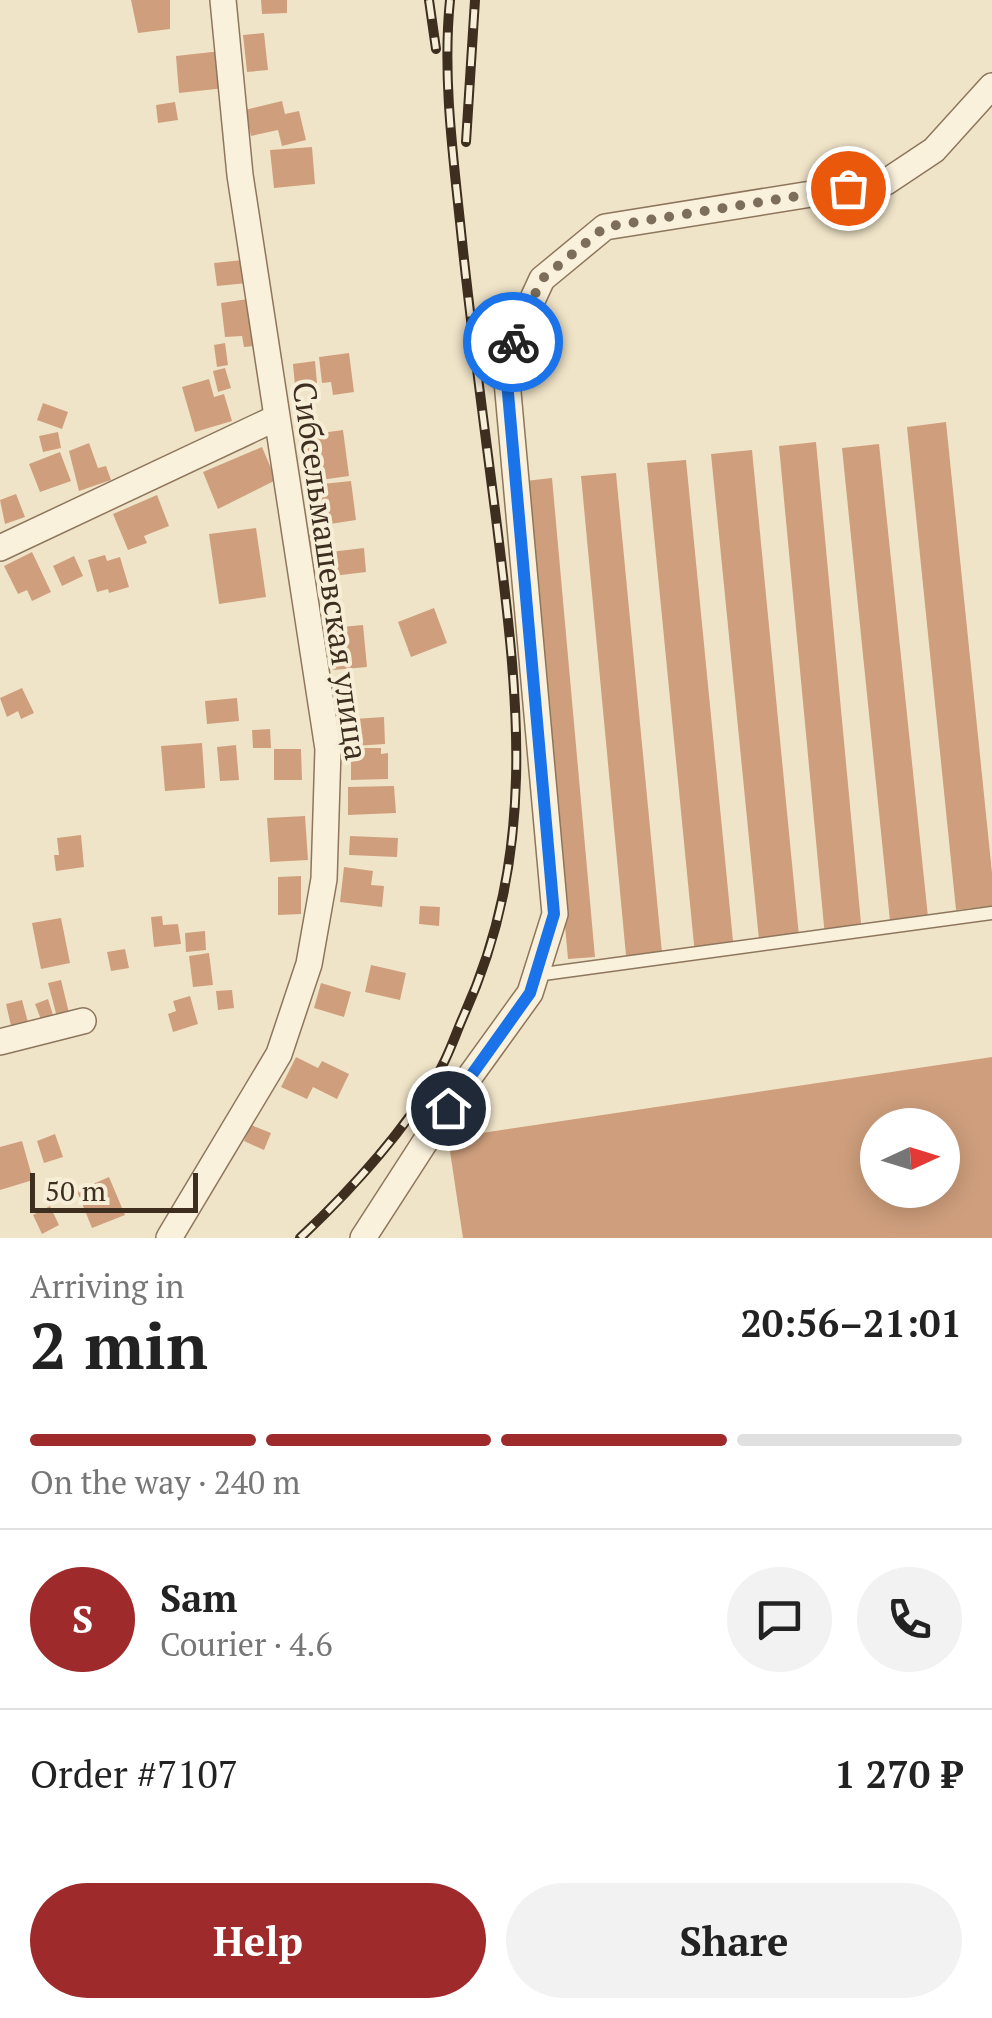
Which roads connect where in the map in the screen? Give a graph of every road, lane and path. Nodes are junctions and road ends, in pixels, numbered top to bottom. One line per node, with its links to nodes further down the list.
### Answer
1 (223, 0): 3 (street, Сибсельмашевская улица)
2 (992, 86): 6 (street)
3 (276, 418): 4 (street); 9 (street, Сибсельмашевская улица)
4 (0, 548)
5 (992, 912): 6 (lane)
6 (536, 975): 10 (street)
7 (83, 1021): 8 (street)
8 (0, 1042)
9 (169, 1238)
10 (363, 1238)

